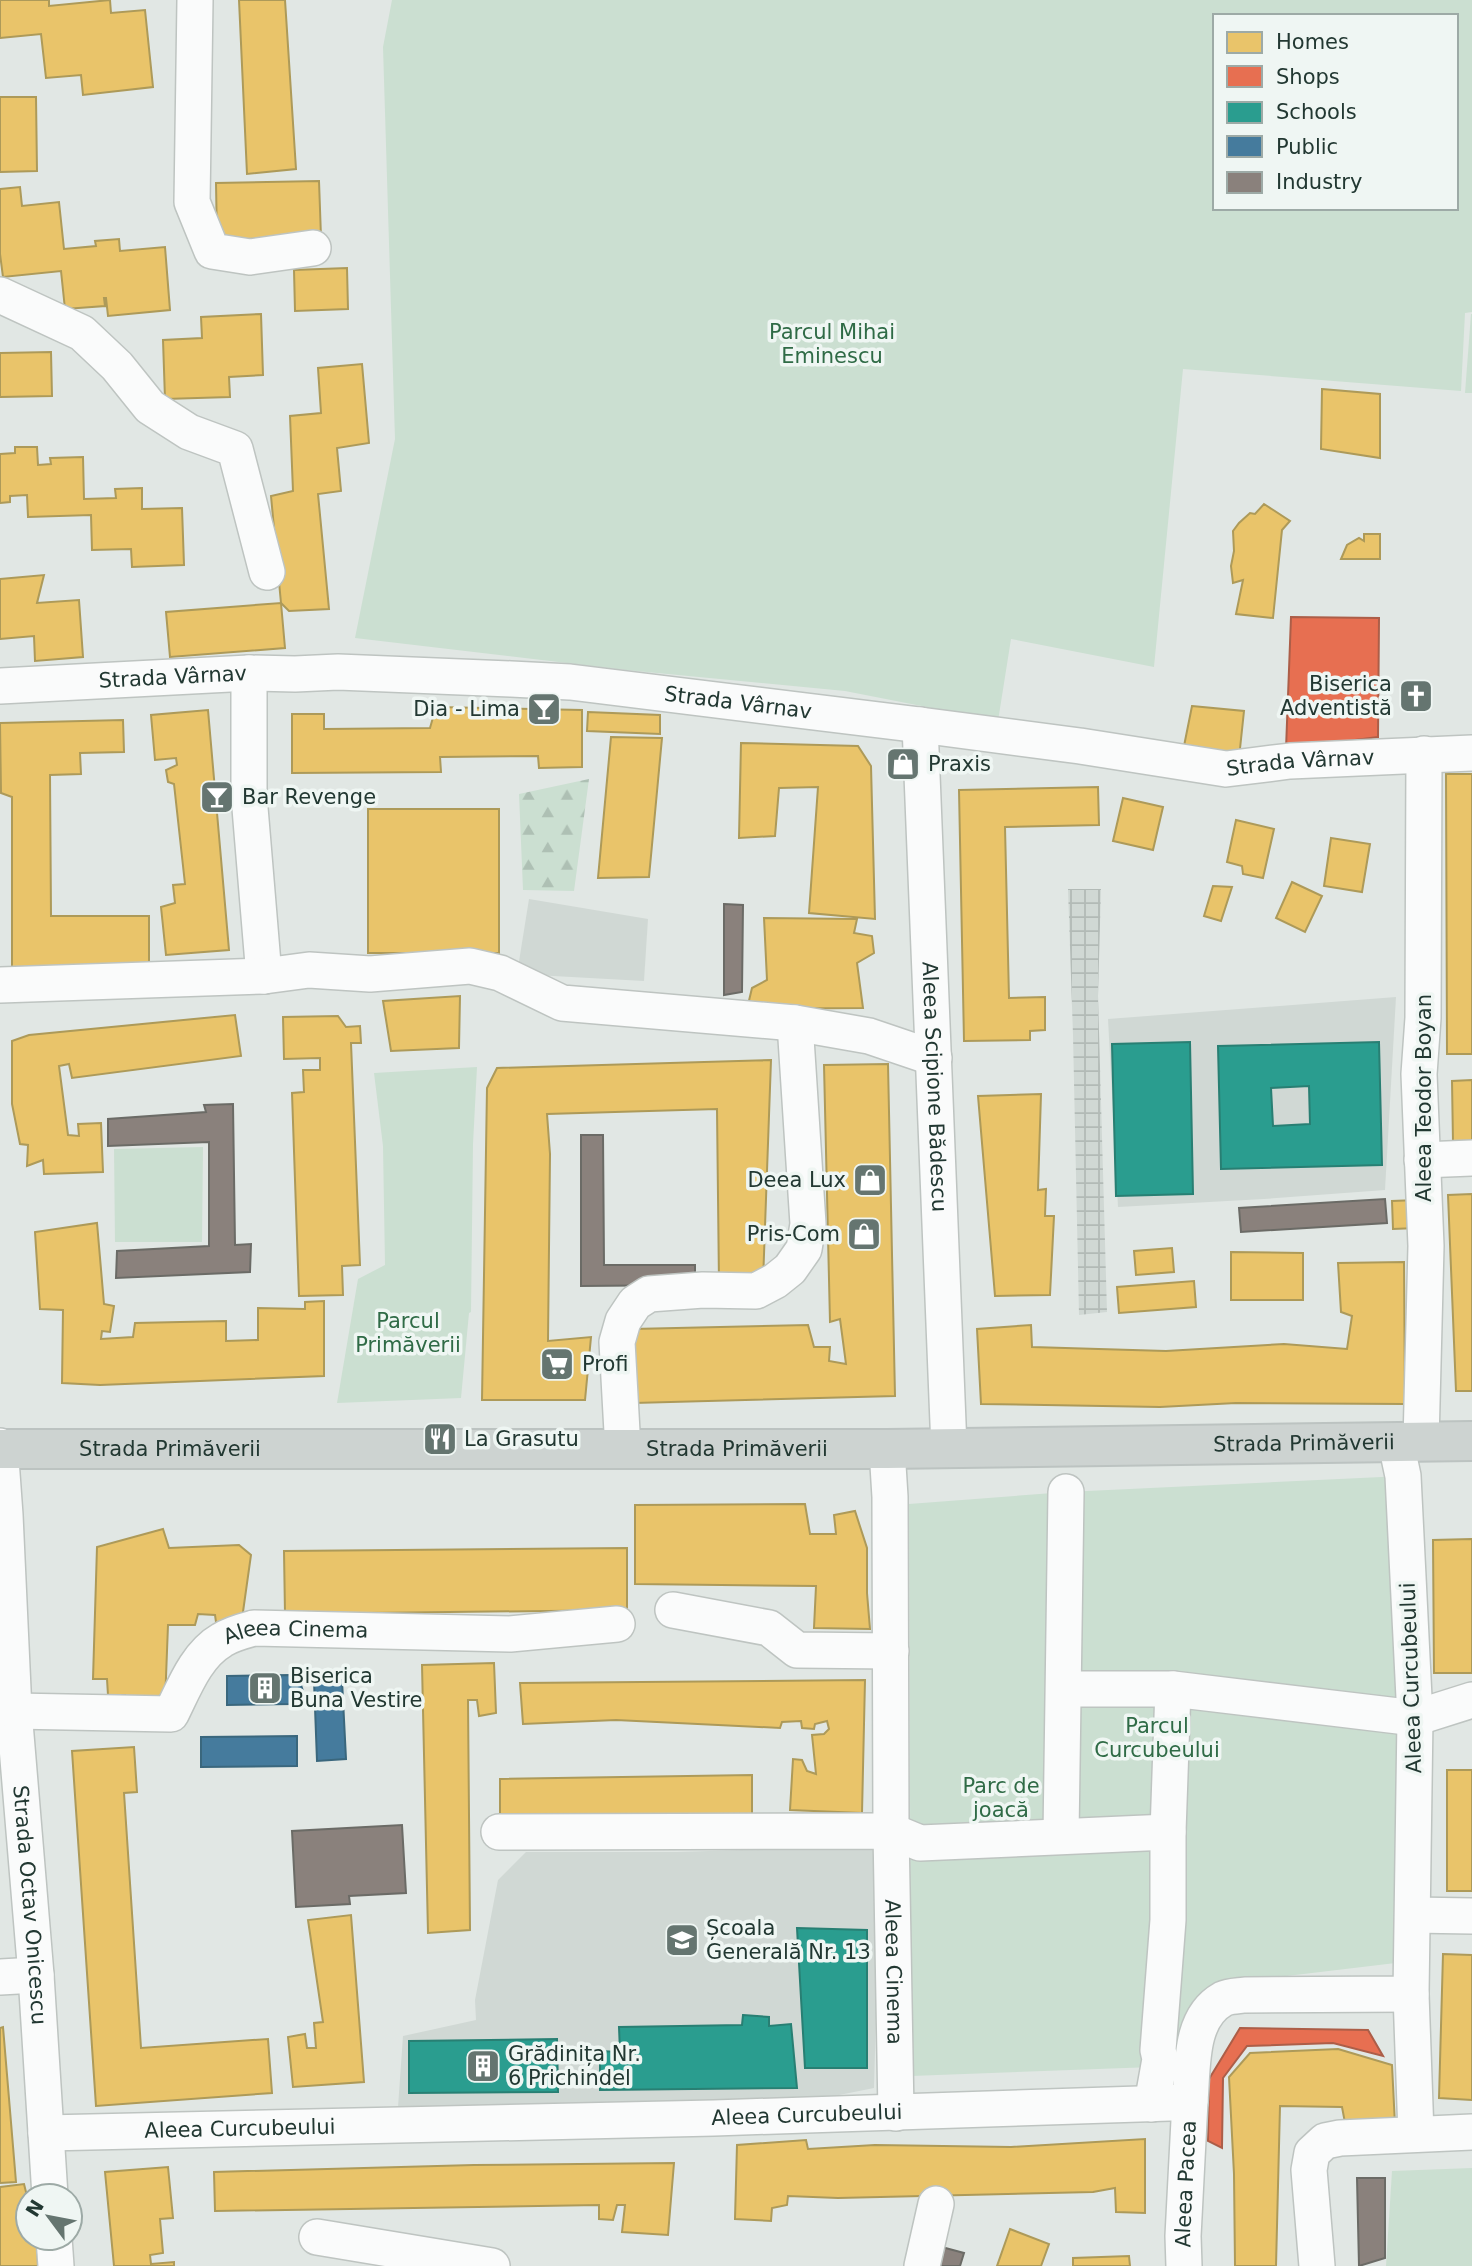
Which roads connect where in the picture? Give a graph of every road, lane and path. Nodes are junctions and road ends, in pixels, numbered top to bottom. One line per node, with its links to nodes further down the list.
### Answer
1 (195, 0): 2 (street)
2 (313, 248)
3 (0, 295): 4 (street)
4 (267, 572)
5 (249, 673): 6 (street, Strada Vârnav); 7 (street, Strada Vârnav); 10 (street)
6 (0, 686)
7 (920, 725): 9 (street, Strada Vârnav); 13 (street, Aleea Scipione Bădescu)
8 (1472, 753): 9 (street, Strada Vârnav)
9 (1424, 754): 15 (street, Aleea Teodor Boyan)
10 (264, 976): 11 (street); 12 (street)
11 (0, 985)
12 (795, 1023): 13 (street); 21 (street)
13 (934, 1058): 19 (street, Aleea Scipione Bădescu)
14 (1472, 1158): 15 (street)
15 (1422, 1160): 17 (street, Aleea Teodor Boyan)
16 (1472, 1441): 17 (main road, Strada Primăverii)
17 (1408, 1443): 19 (main road, Strada Primăverii); 30 (street, Aleea Curcubeului)
18 (0, 1448): 21 (main road, Strada Primăverii); 29 (street, Strada Octav Onicescu)
19 (949, 1448): 20 (main road, Strada Primăverii)
20 (887, 1449): 21 (main road, Strada Primăverii); 25 (street, Aleea Cinema)
21 (623, 1450)
22 (1066, 1493): 26 (street)
23 (673, 1610): 25 (street)
24 (617, 1624): 29 (street, Aleea Cinema)
25 (891, 1651): 31 (street, Aleea Cinema)
26 (1064, 1689): 27 (street); 34 (street)
27 (1173, 1689): 30 (street); 33 (street)
28 (1472, 1700): 30 (street)
29 (14, 1711): 37 (street, Strada Octav Onicescu)
30 (1415, 1718): 35 (street, Aleea Curcubeului)
31 (891, 1831): 32 (street); 34 (street); 42 (street, Aleea Cinema)
32 (499, 1832)
33 (1168, 1832): 34 (street); 41 (street)
34 (1061, 1835)
35 (1413, 1915): 36 (street); 39 (street, Aleea Curcubeului)
36 (1472, 1916)
37 (36, 1975): 38 (street); 44 (street, Strada Octav Onicescu)
38 (0, 1977)
39 (1411, 1994): 40 (street); 45 (street, Aleea Curcubeului)
40 (1190, 2101): 41 (street, Aleea Curcubeului); 52 (street, Aleea Pacea)
41 (1153, 2104): 42 (street, Aleea Curcubeului)
42 (896, 2113): 44 (street, Aleea Curcubeului)
43 (1472, 2132): 45 (street)
44 (46, 2133): 46 (street, Strada Octav Onicescu)
45 (1416, 2134): 53 (street)
46 (49, 2182)
47 (936, 2204): 51 (street)
48 (317, 2237): 49 (street)
49 (382, 2257): 50 (street)
50 (492, 2266)
51 (922, 2266)
52 (1184, 2266)
53 (1317, 2266)

